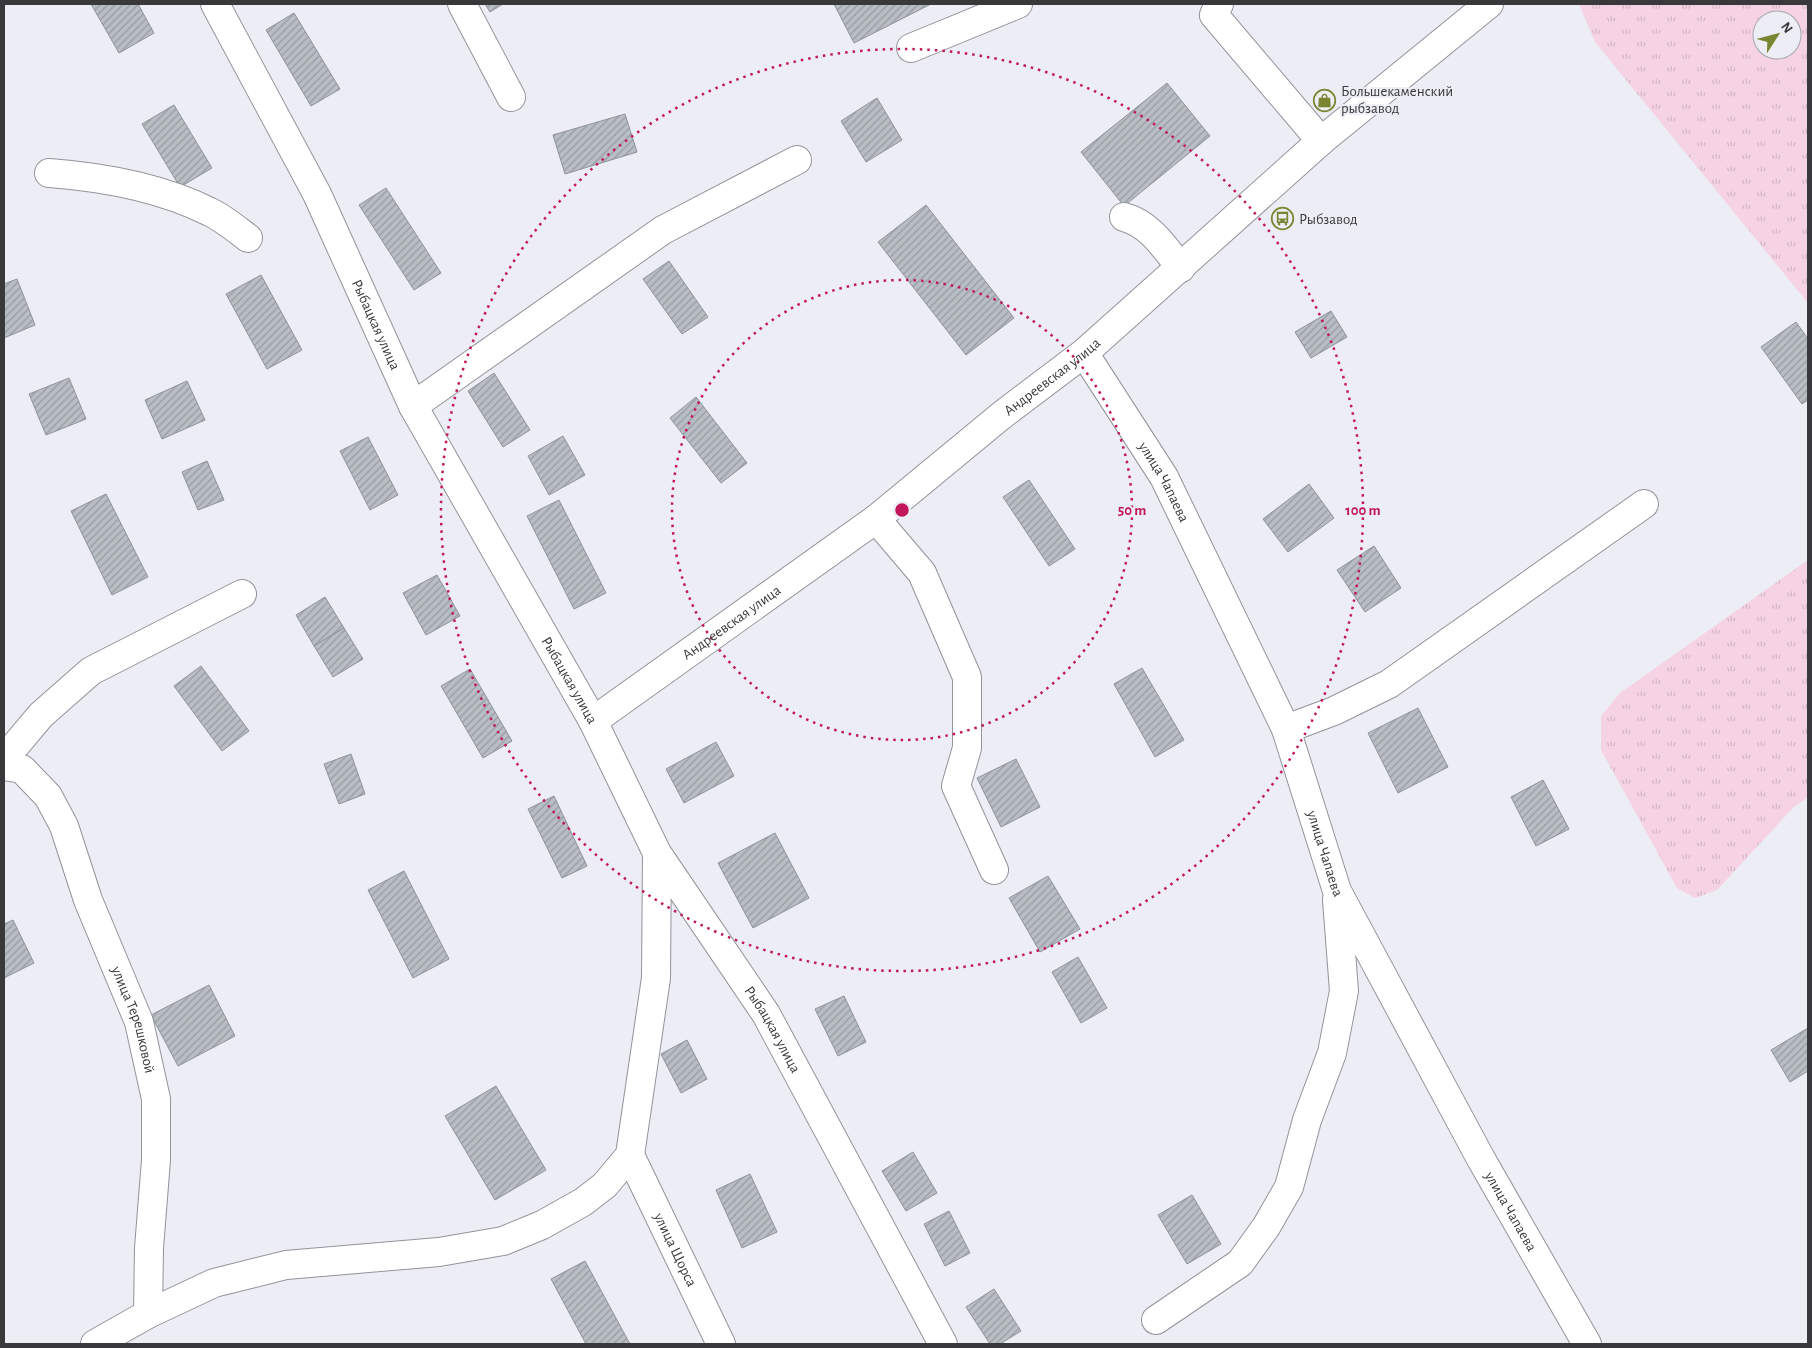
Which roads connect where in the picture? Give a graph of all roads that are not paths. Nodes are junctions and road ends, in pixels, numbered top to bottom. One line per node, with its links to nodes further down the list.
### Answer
1 (215, 4): 15 (street, Рыбацкая улица)
2 (462, 4): 7 (street)
3 (1018, 4): 6 (street)
4 (1489, 4): 8 (street, Андреевская улица)
5 (1212, 7): 8 (street)
6 (911, 48)
7 (511, 97)
8 (1321, 141): 13 (street, Андреевская улица)
9 (797, 160): 15 (street)
10 (49, 173): 12 (street)
11 (1124, 217): 13 (street)
12 (248, 238)
13 (1181, 268): 14 (street, Андреевская улица)
14 (1084, 353): 17 (street, Андреевская улица); 20 (street, улица Чапаева)
15 (413, 406): 19 (street, Рыбацкая улица)
16 (1644, 504): 20 (street)
17 (876, 519): 19 (street, Андреевская улица); 24 (street)
18 (242, 594): 21 (street)
19 (593, 721): 23 (street, Рыбацкая улица)
20 (1286, 729): 25 (street, улица Чапаева)
21 (4, 759)
22 (4, 766): 27 (street, улица Терешковой)
23 (657, 853): 26 (street); 31 (street, Рыбацкая улица)
24 (994, 870)
25 (1337, 891): 28 (street); 32 (street, улица Чапаева)
26 (630, 1155): 27 (street); 30 (street, улица Щорса)
27 (148, 1314): 29 (street)
28 (1156, 1320)
29 (95, 1344)
30 (721, 1344)
31 (943, 1344)
32 (1587, 1344)

